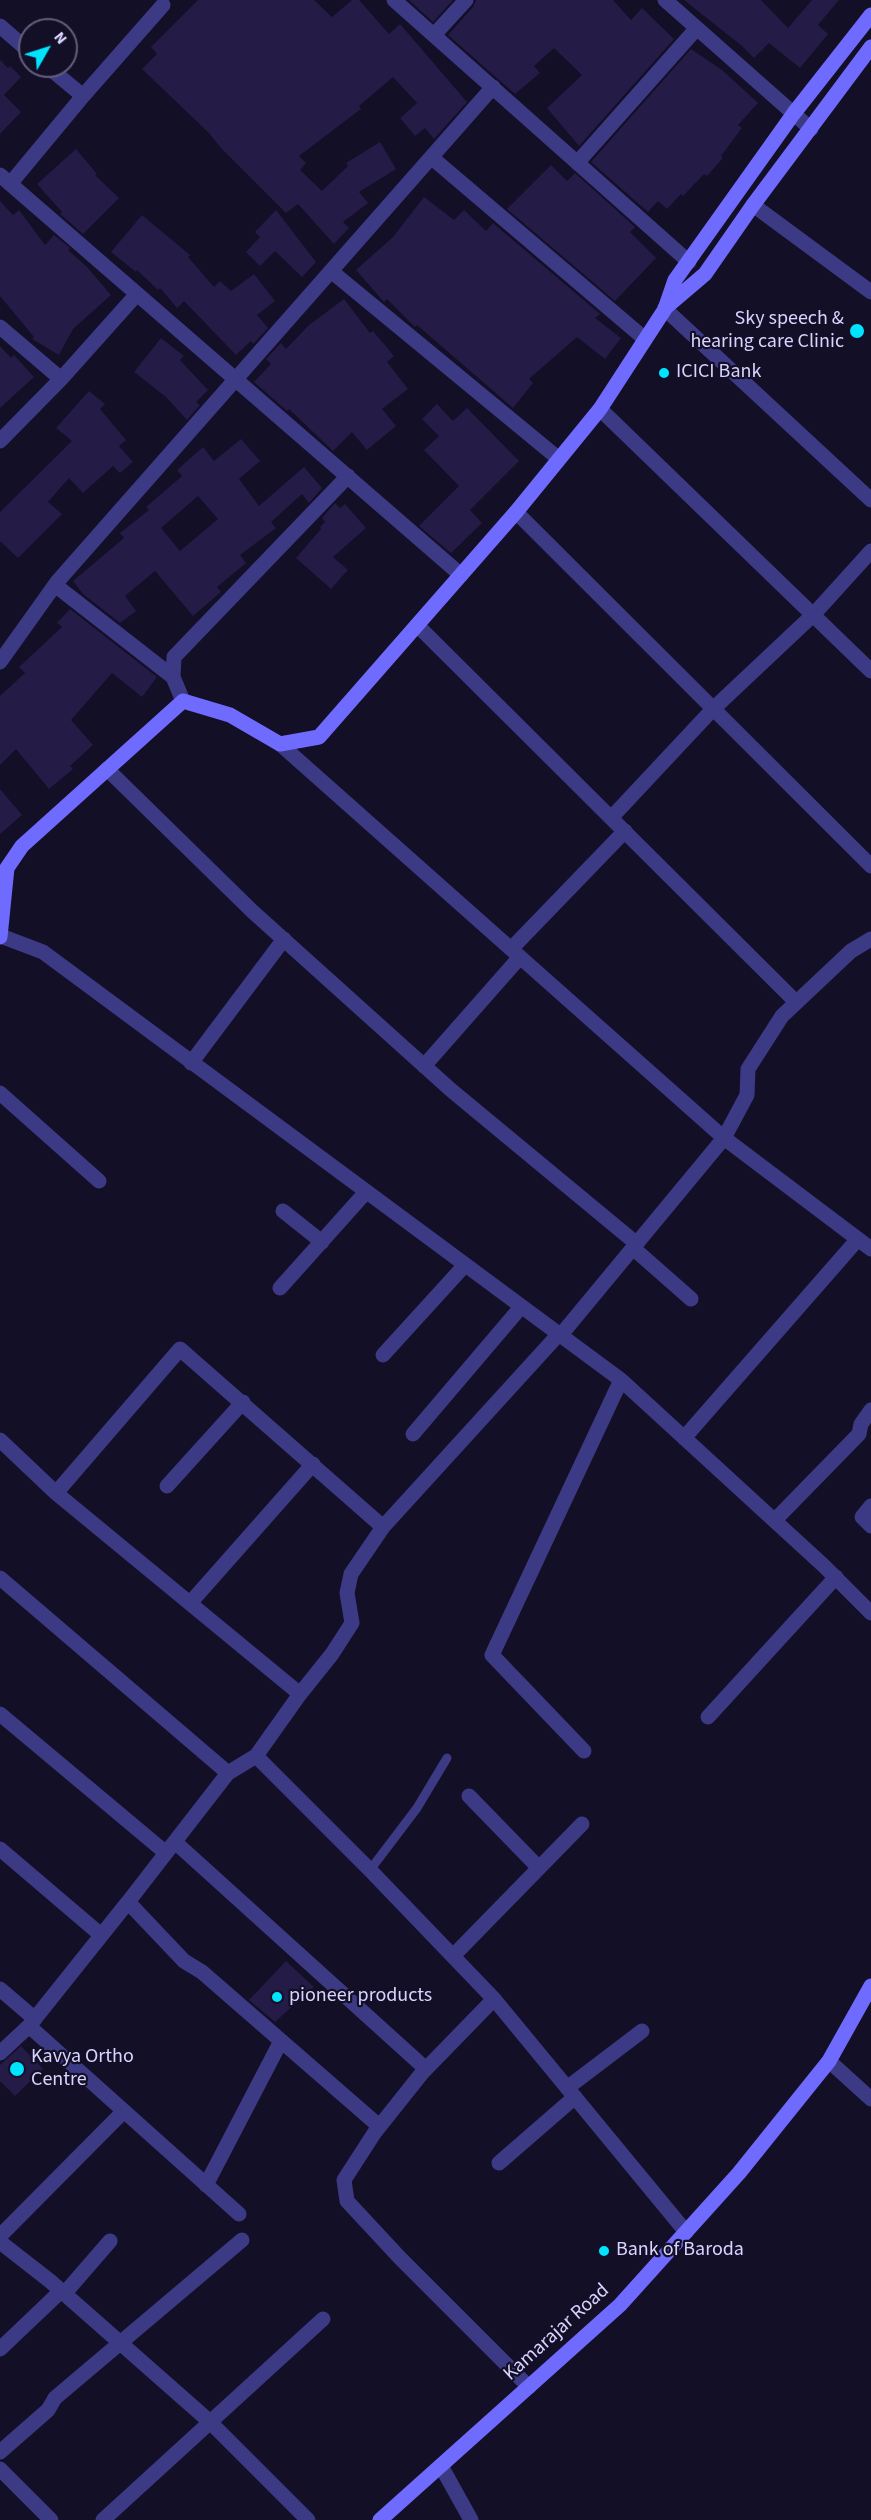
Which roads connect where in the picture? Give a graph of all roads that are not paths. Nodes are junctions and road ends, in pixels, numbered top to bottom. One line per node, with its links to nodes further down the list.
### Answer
1 (394, 0): 8 (street)
2 (466, 0): 8 (street)
3 (163, 2): 13 (street)
4 (675, 3): 7 (street)
5 (871, 15): 14 (street)
6 (0, 26): 9 (street)
7 (697, 28): 14 (street); 17 (street)
8 (434, 35): 12 (street)
9 (18, 41)
10 (871, 47): 15 (street)
11 (61, 78): 13 (street)
12 (493, 87): 16 (street); 17 (street)
13 (83, 96): 18 (street)
14 (794, 113): 15 (street); 20 (street)
15 (811, 129): 19 (street)
16 (431, 157): 21 (street); 26 (street)
17 (577, 163): 20 (street)
18 (5, 179): 23 (street)
19 (753, 205): 22 (street); 24 (street)
20 (689, 262): 24 (street)
21 (331, 271): 27 (street); 31 (street)
22 (871, 292)
23 (137, 294): 27 (street); 28 (street)
24 (665, 309): 26 (street); 33 (street)
25 (0, 327): 28 (street)
26 (645, 339): 29 (street)
27 (235, 379): 32 (street); 37 (street)
28 (61, 380): 30 (street)
29 (600, 410): 31 (street); 38 (street)
30 (0, 441)
31 (559, 459): 34 (street)
32 (348, 477): 36 (street); 42 (street)
33 (871, 500)
34 (516, 512): 36 (street); 44 (street)
35 (871, 551): 38 (street)
36 (461, 575): 39 (street)
37 (55, 585): 40 (street); 42 (street)
38 (813, 614): 41 (street); 44 (street)
39 (417, 625): 45 (street); 47 (street)
40 (0, 662)
41 (871, 671)
42 (173, 677): 43 (street)
43 (183, 701): 45 (street); 46 (street)
44 (713, 709): 47 (street); 49 (street)
45 (280, 744): 53 (street)
46 (107, 769): 50 (street); 51 (street)
47 (611, 818): 48 (street)
48 (625, 831): 53 (street); 54 (street)
49 (871, 866)
50 (1, 937): 55 (street)
51 (284, 939): 55 (street); 56 (street)
52 (871, 939): 54 (street)
53 (516, 953): 56 (street); 58 (street)
54 (796, 1002): 58 (street)
55 (191, 1063): 60 (street)
56 (424, 1066): 64 (street)
57 (0, 1093): 59 (street)
58 (724, 1138): 62 (street); 64 (street)
59 (99, 1181)
60 (366, 1192): 63 (street); 66 (street)
61 (283, 1211): 63 (street)
62 (858, 1239): 65 (street); 76 (street)
63 (322, 1242): 67 (street)
64 (635, 1246): 68 (street); 70 (street)
65 (871, 1249)
66 (465, 1265): 69 (street); 71 (street)
67 (280, 1288)
68 (691, 1299)
69 (521, 1307): 70 (street); 75 (street)
70 (559, 1335): 72 (street); 84 (street)
71 (382, 1354)
72 (621, 1380): 76 (street); 92 (street)
73 (243, 1402): 78 (street); 79 (street); 80 (street)
74 (871, 1410): 82 (street)
75 (413, 1434)
76 (684, 1438): 82 (street)
77 (0, 1440): 80 (street)
78 (313, 1464): 84 (street); 87 (street)
79 (167, 1486)
80 (56, 1493): 87 (street)
81 (871, 1506): 83 (street)
82 (775, 1520): 85 (street)
83 (871, 1526)
84 (383, 1527): 89 (street)
85 (836, 1577): 88 (street); 91 (street)
86 (0, 1578): 95 (street)
87 (191, 1602): 89 (street)
88 (871, 1613)
89 (300, 1694): 93 (street)
90 (0, 1714): 98 (street)
91 (708, 1717)
92 (584, 1751)
93 (256, 1756): 95 (street); 101 (street)
94 (447, 1758): 101 (lane)
95 (228, 1773): 98 (street)
96 (469, 1796): 100 (street)
97 (582, 1824): 100 (street)
98 (170, 1848): 102 (street); 113 (street)
99 (0, 1850): 103 (street)
100 (539, 1868): 104 (street)
101 (370, 1870): 104 (street)
102 (128, 1902): 103 (street); 110 (street)
103 (101, 1935): 108 (street)
104 (453, 1956): 107 (street)
105 (871, 1986): 112 (street, Kamarajar Road)
106 (0, 1989): 108 (street)
107 (494, 1999): 113 (street); 114 (street)
108 (32, 2023): 111 (street); 116 (street)
109 (642, 2031): 114 (street)
110 (282, 2041): 117 (street); 119 (street)
111 (0, 2053)
112 (829, 2061): 115 (street); 121 (street, Kamarajar Road)
113 (426, 2068): 117 (street)
114 (571, 2093): 118 (street); 121 (street)
115 (871, 2098)
116 (124, 2111): 119 (street); 123 (street)
117 (379, 2126): 129 (street)
118 (499, 2163)
119 (207, 2185): 120 (street)
120 (239, 2214)
121 (686, 2232): 129 (street, Kamarajar Road)
122 (242, 2240): 127 (street)
123 (0, 2241): 125 (street)
124 (110, 2241): 125 (street)
125 (63, 2292): 127 (street); 128 (street)
126 (323, 2319): 130 (street)
127 (121, 2344): 130 (street); 131 (street)
128 (0, 2349)
129 (529, 2387): 132 (street, Kamarajar Road)
130 (209, 2421): 135 (street); 136 (street)
131 (0, 2452)
132 (441, 2466): 137 (street, Kamarajar Road); 138 (street)
133 (0, 2469): 134 (street)
134 (49, 2519)
135 (103, 2520)
136 (308, 2520)
137 (380, 2520)
138 (471, 2520)

